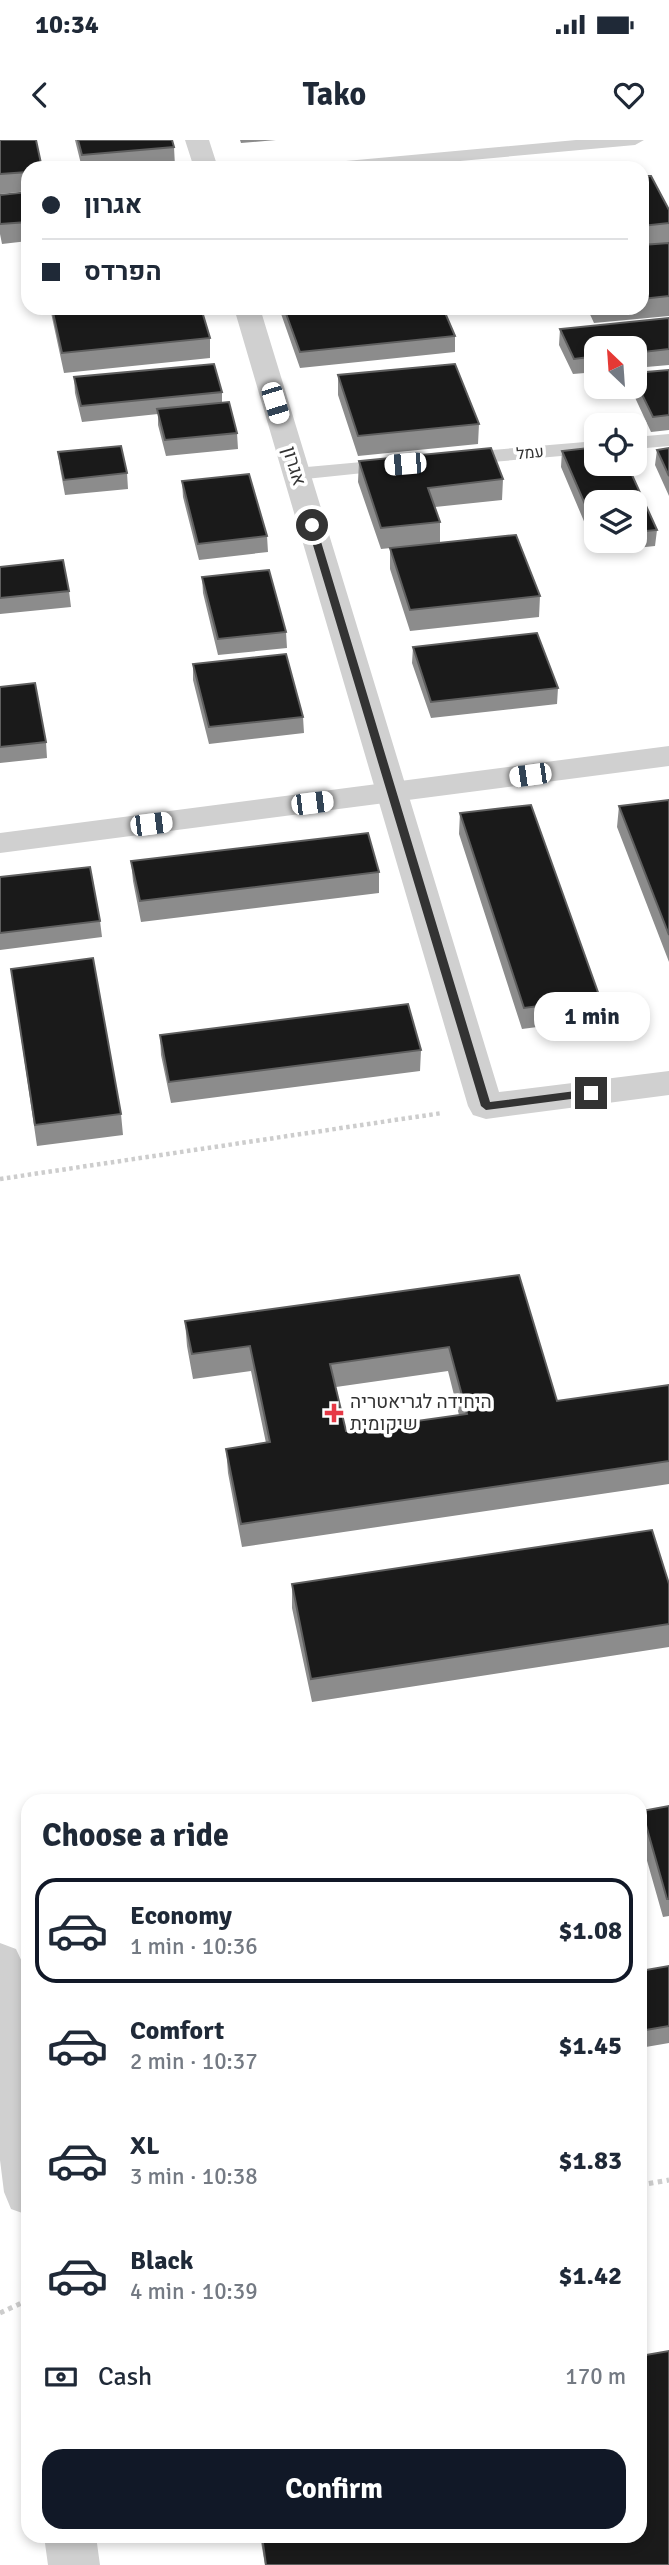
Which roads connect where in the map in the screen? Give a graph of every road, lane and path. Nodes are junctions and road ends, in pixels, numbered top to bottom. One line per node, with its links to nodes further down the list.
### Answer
1 (197, 140): 3 (street)
2 (635, 140): 4 (lane)
3 (204, 161)
4 (402, 161)
5 (249, 315): 9 (street, אגרון)
6 (669, 440): 7 (lane)
7 (647, 442)
8 (584, 448): 9 (lane, עמל)
9 (296, 474): 11 (street, אגרון)
10 (669, 756): 11 (street)
11 (392, 793): 12 (street); 14 (street, אגרון)
12 (0, 843)
13 (669, 1083): 14 (street)
14 (486, 1106): 15 (path)
15 (0, 1179)
16 (0, 1964): 17 (street)
17 (5, 2041): 18 (street)
18 (21, 2146)
19 (669, 2180): 20 (path)
20 (647, 2184)
21 (21, 2303): 22 (path)
22 (0, 2312)
23 (71, 2543): 24 (street)
24 (74, 2565)

